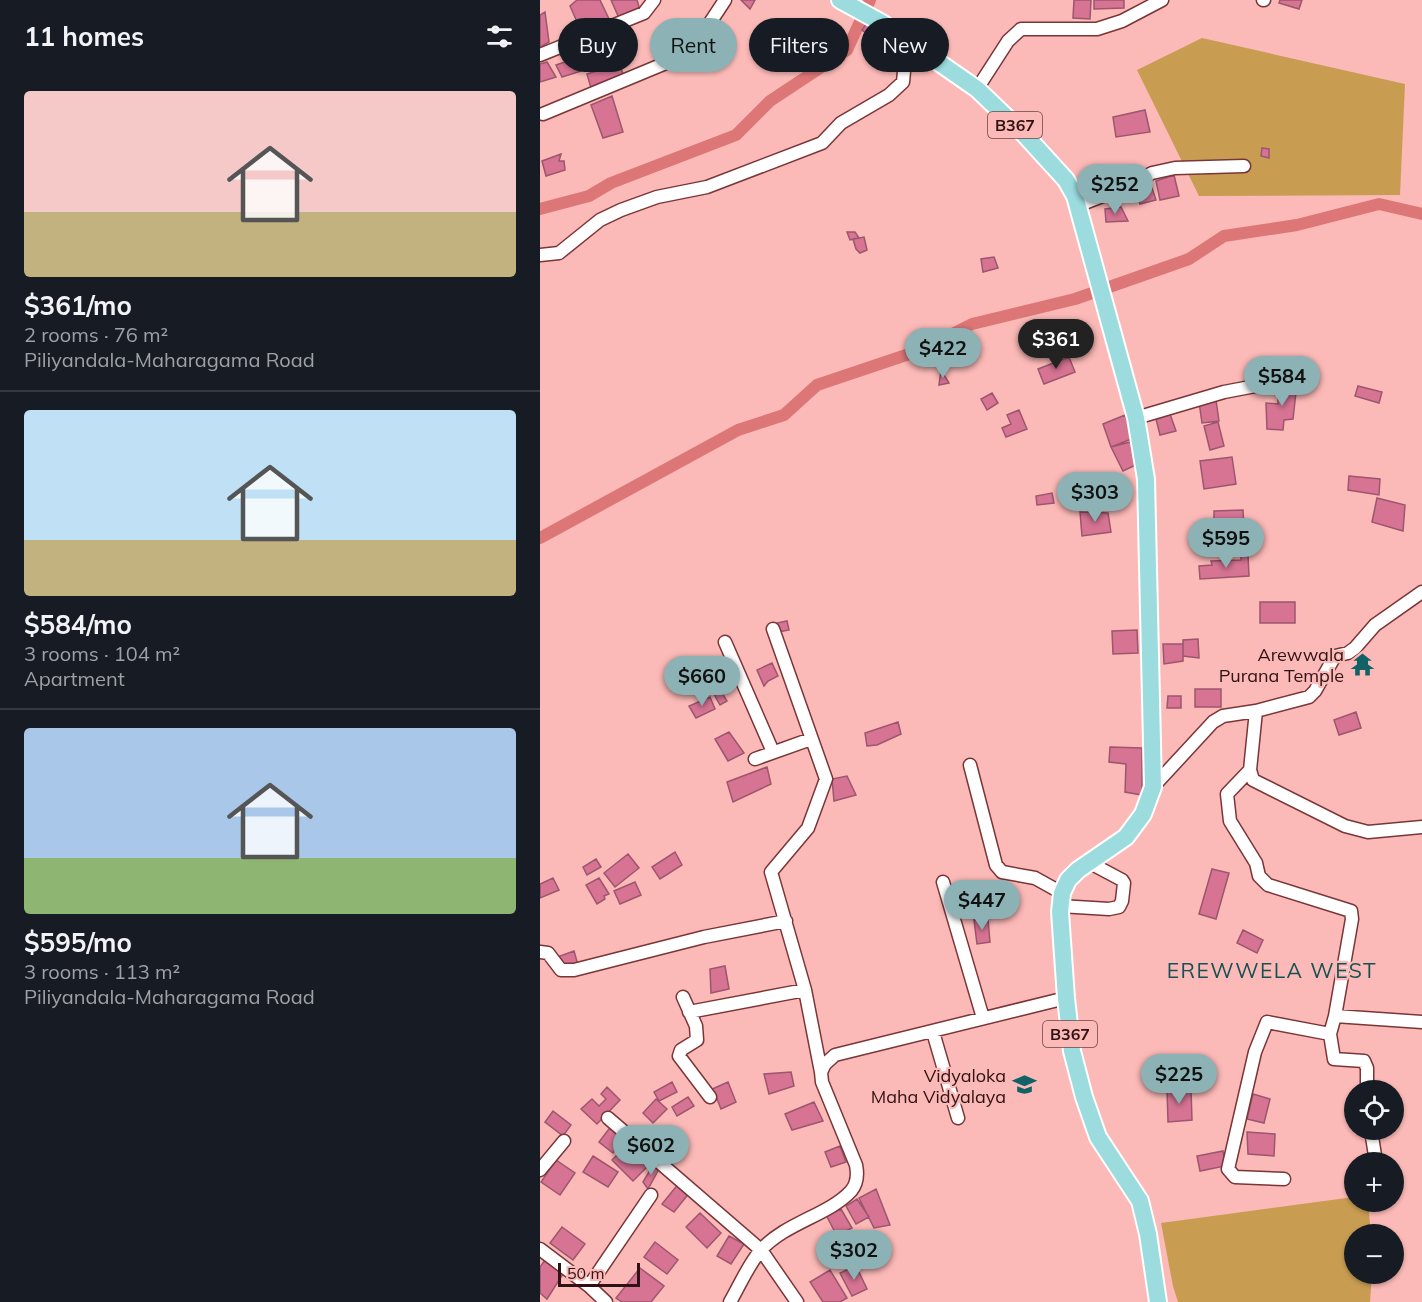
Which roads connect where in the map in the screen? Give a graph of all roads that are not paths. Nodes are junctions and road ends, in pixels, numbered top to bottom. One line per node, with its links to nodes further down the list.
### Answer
1 (654, 0): 6 (street)
2 (725, 0): 10 (street)
3 (840, 0): 5 (main road, B367)
4 (1162, 0): 9 (street)
5 (872, 18)
6 (540, 56)
7 (949, 70): 9 (main road, B367)
8 (904, 72): 13 (street)
9 (977, 89): 12 (main road, B367)
10 (543, 114)
11 (1244, 166): 12 (street)
12 (1077, 206): 15 (main road, B367)
13 (540, 255)
14 (1266, 384): 15 (street)
15 (1136, 418): 25 (main road, B367)
16 (1422, 592): 19 (street)
17 (773, 629): 20 (street)
18 (725, 642): 21 (street)
19 (1256, 711): 24 (street); 25 (street)
20 (812, 738): 21 (street); 30 (street)
21 (773, 752): 22 (street)
22 (755, 759)
23 (970, 765): 29 (street)
24 (1251, 770): 26 (street); 36 (street)
25 (1153, 787): 27 (main road, B367)
26 (1422, 827)
27 (1090, 863): 29 (main road, B367); 29 (street)
28 (943, 882): 37 (street)
29 (1061, 899): 34 (main road, B367)
30 (786, 921): 31 (street); 32 (street)
31 (540, 952)
32 (806, 990): 35 (street); 41 (street)
33 (682, 997): 35 (street)
34 (1066, 998): 37 (street); 56 (main road, B367)
35 (689, 1012): 43 (street)
36 (1335, 1017): 38 (street); 40 (street)
37 (983, 1018): 39 (street)
38 (1422, 1022)
39 (933, 1032): 41 (street); 45 (street)
40 (1330, 1034): 42 (street); 48 (street)
41 (822, 1072): 51 (street)
42 (1367, 1080)
43 (711, 1097)
44 (608, 1118): 51 (street)
45 (958, 1118)
46 (564, 1141): 47 (street)
47 (540, 1170)
48 (1284, 1179)
49 (651, 1195): 52 (street)
50 (540, 1249): 52 (street)
51 (761, 1250): 54 (street); 55 (street)
52 (589, 1286): 53 (street)
53 (606, 1302)
54 (730, 1302)
55 (797, 1302)
56 (1158, 1302)

